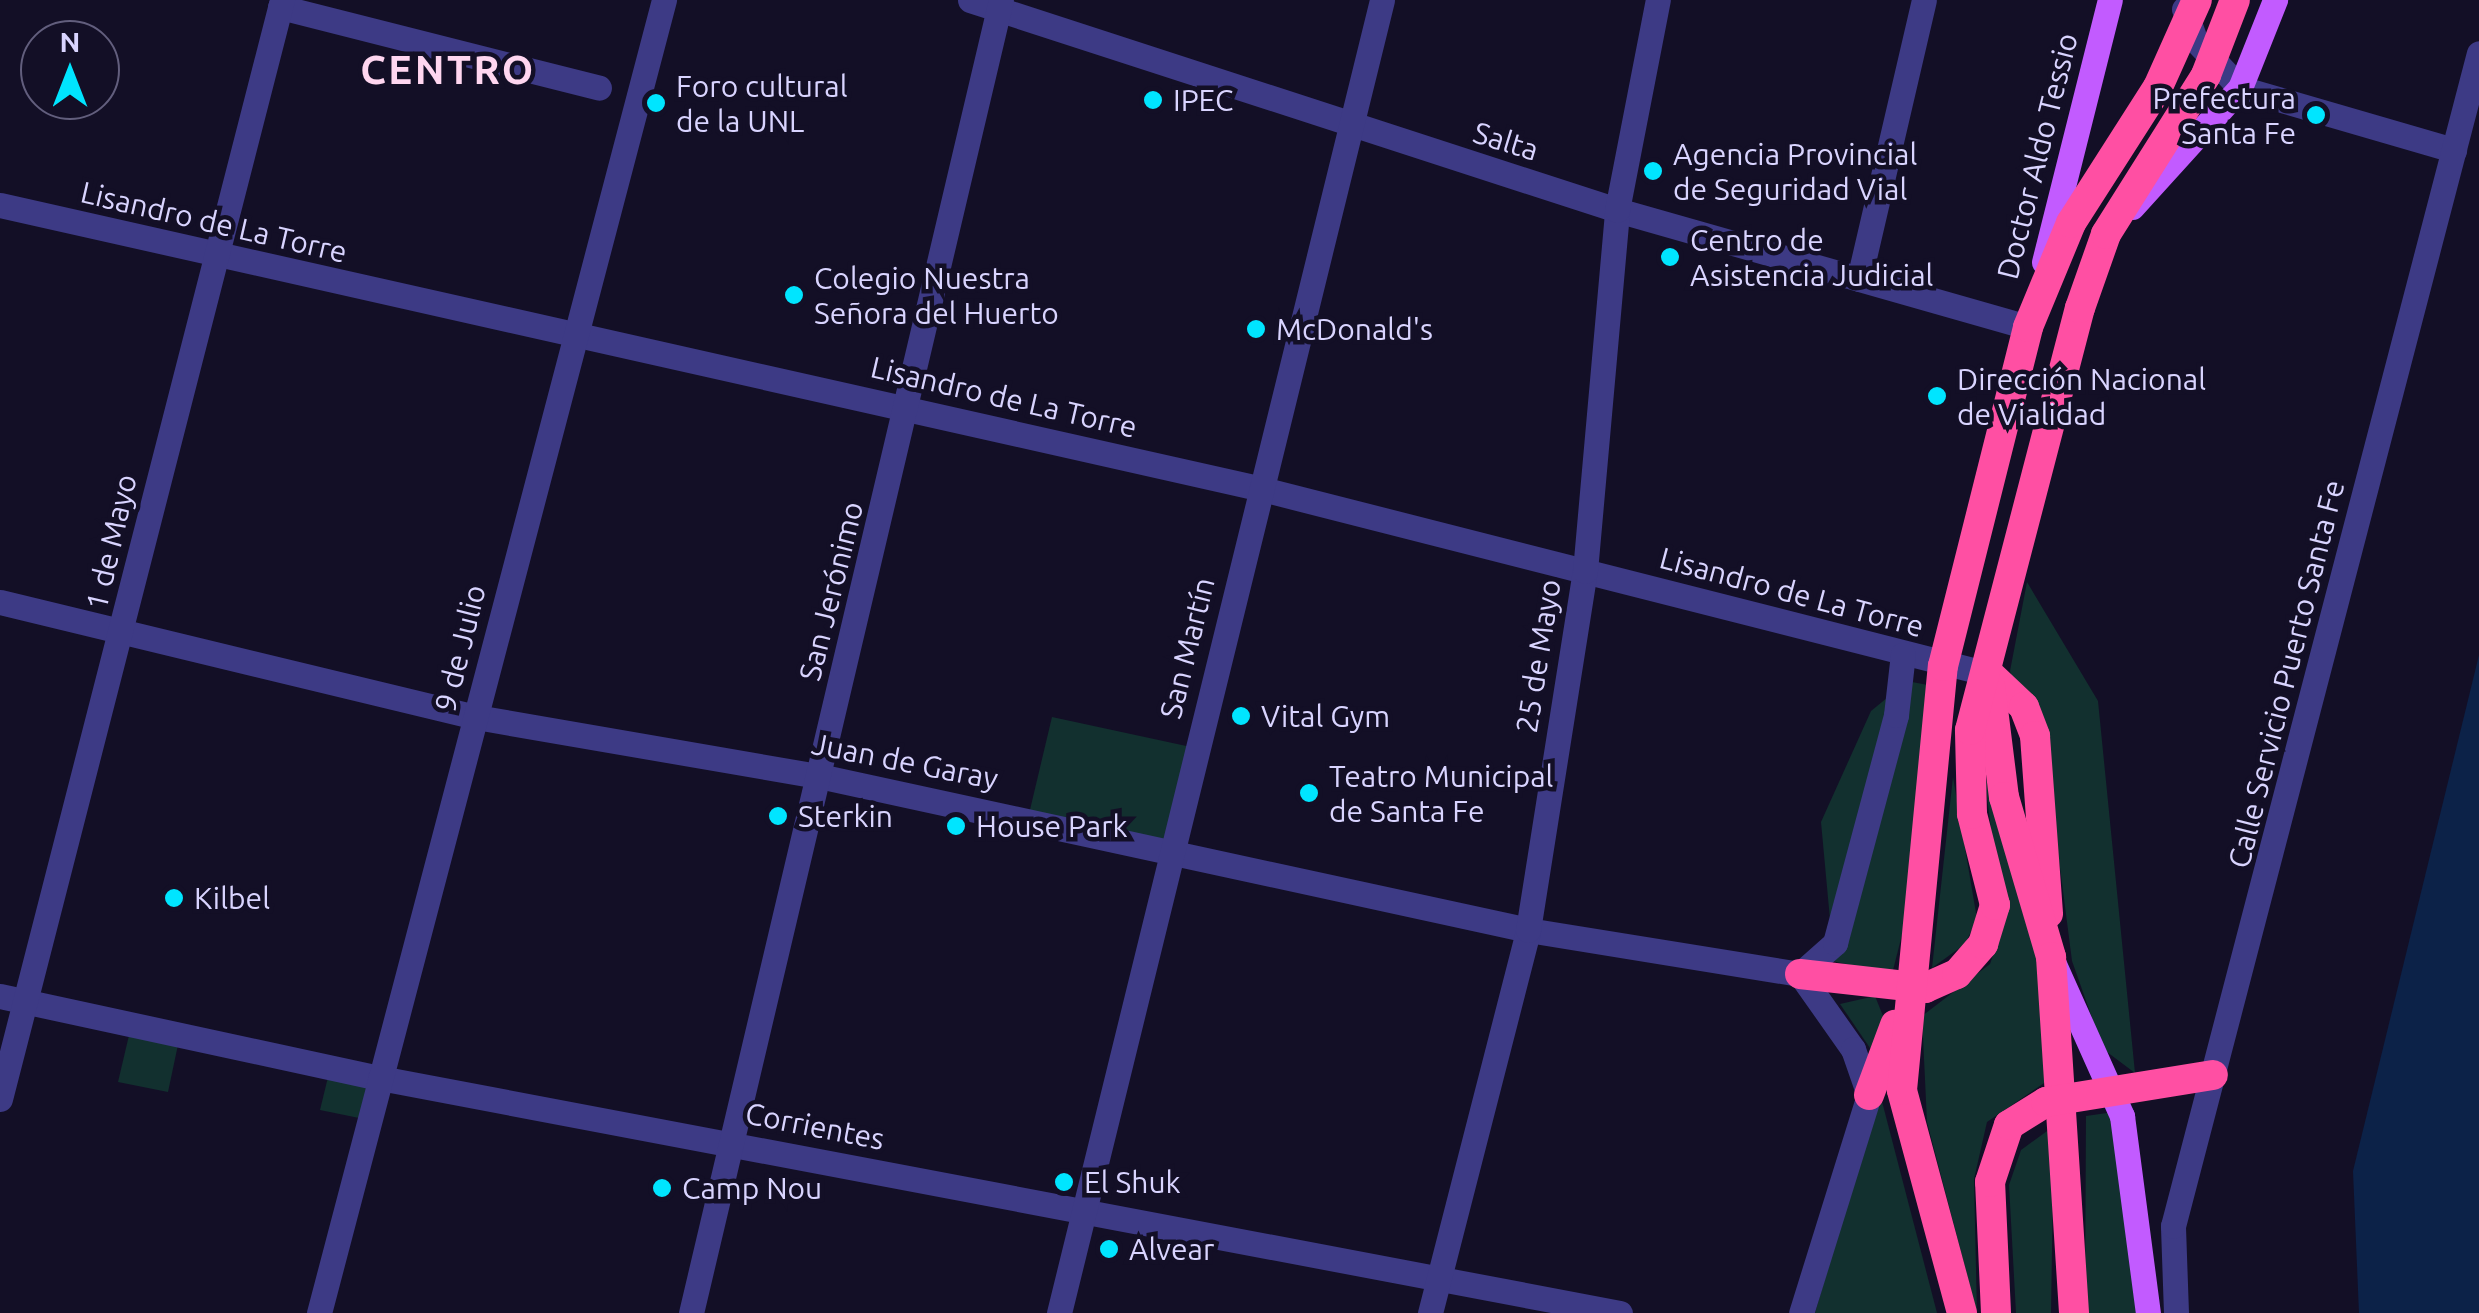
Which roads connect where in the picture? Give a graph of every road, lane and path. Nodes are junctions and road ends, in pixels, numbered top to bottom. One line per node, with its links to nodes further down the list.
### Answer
1 (664, 0): 24 (street, 9 de Julio)
2 (970, 0): 10 (street, Salta)
3 (1382, 0): 16 (street, San Martín)
4 (1658, 0): 19 (street, 25 de Mayo)
5 (1924, 0): 22 (street)
6 (2110, 0): 23 (main road, Doctor Aldo Tessio)
7 (2235, 0): 13 (highway)
8 (2275, 0): 15 (main road)
9 (281, 3): 14 (street); 21 (street, 1 de Mayo)
10 (1000, 4): 16 (street, Salta); 25 (street, San Jerónimo)
11 (2189, 8): 13 (street); 23 (highway)
12 (2479, 52): 17 (street, Calle Servicio Puerto Santa Fe)
13 (2210, 61): 15 (street); 20 (highway)
14 (599, 88)
15 (2240, 88): 17 (street); 20 (main road)
16 (1347, 125): 19 (street, Salta); 26 (street, San Martín)
17 (2454, 150): 41 (street, Calle Servicio Puerto Santa Fe)
18 (0, 205): 21 (street, Lisandro de La Torre)
19 (1617, 210): 22 (street, Salta); 27 (street, 25 de Mayo)
20 (2102, 247): 32 (highway)
21 (212, 256): 24 (street, Lisandro de La Torre); 29 (street, 1 de Mayo)
22 (1859, 279): 23 (street, Salta)
23 (2028, 327): 31 (highway)
24 (573, 336): 25 (street, Lisandro de La Torre); 33 (street, 9 de Julio)
25 (909, 408): 26 (street, Lisandro de La Torre); 34 (street, San Jerónimo)
26 (1262, 488): 27 (street, Lisandro de La Torre); 35 (street, San Martín)
27 (1584, 571): 30 (street, Lisandro de La Torre); 36 (street, 25 de Mayo)
28 (0, 602): 29 (street, Juan de Garay)
29 (123, 630): 33 (street, Juan de Garay); 40 (street, 1 de Mayo)
30 (1903, 654): 31 (street, Lisandro de La Torre); 38 (street)
31 (1943, 666): 32 (street, Lisandro de La Torre); 39 (highway)
32 (1989, 674): 37 (highway); 39 (highway)
33 (476, 717): 34 (street, Juan de Garay); 42 (street, 9 de Julio)
34 (819, 776): 35 (street, Juan de Garay); 47 (street, San Jerónimo)
35 (1170, 848): 36 (street, Juan de Garay); 48 (street, San Martín)
36 (1528, 930): 38 (street, Juan de Garay); 49 (street, 25 de Mayo)
37 (2051, 957): 43 (main road); 45 (highway)
38 (1800, 974): 39 (highway); 44 (street)
39 (1908, 990): 44 (highway); 56 (highway)
40 (13, 999): 42 (street, Corrientes); 46 (street, 1 de Mayo)
41 (2213, 1075): 43 (highway); 60 (street, Calle Servicio Puerto Santa Fe)
42 (380, 1078): 47 (street, Corrientes); 50 (street, 9 de Julio)
43 (2113, 1091): 45 (highway); 59 (main road)
44 (1868, 1095): 55 (street)
45 (2066, 1098): 57 (highway); 58 (highway)
46 (0, 1099)
47 (733, 1144): 48 (street, Corrientes); 51 (street, San Jerónimo)
48 (1084, 1210): 49 (street, Corrientes); 52 (street, San Martín)
49 (1439, 1278): 53 (street, 25 de Mayo); 54 (street, Corrientes)
50 (318, 1313)
51 (691, 1313)
52 (1058, 1313)
53 (1430, 1313)
54 (1620, 1313)
55 (1801, 1313)
56 (1962, 1313)
57 (1996, 1313)
58 (2074, 1313)
59 (2148, 1313)
60 (2176, 1313)

